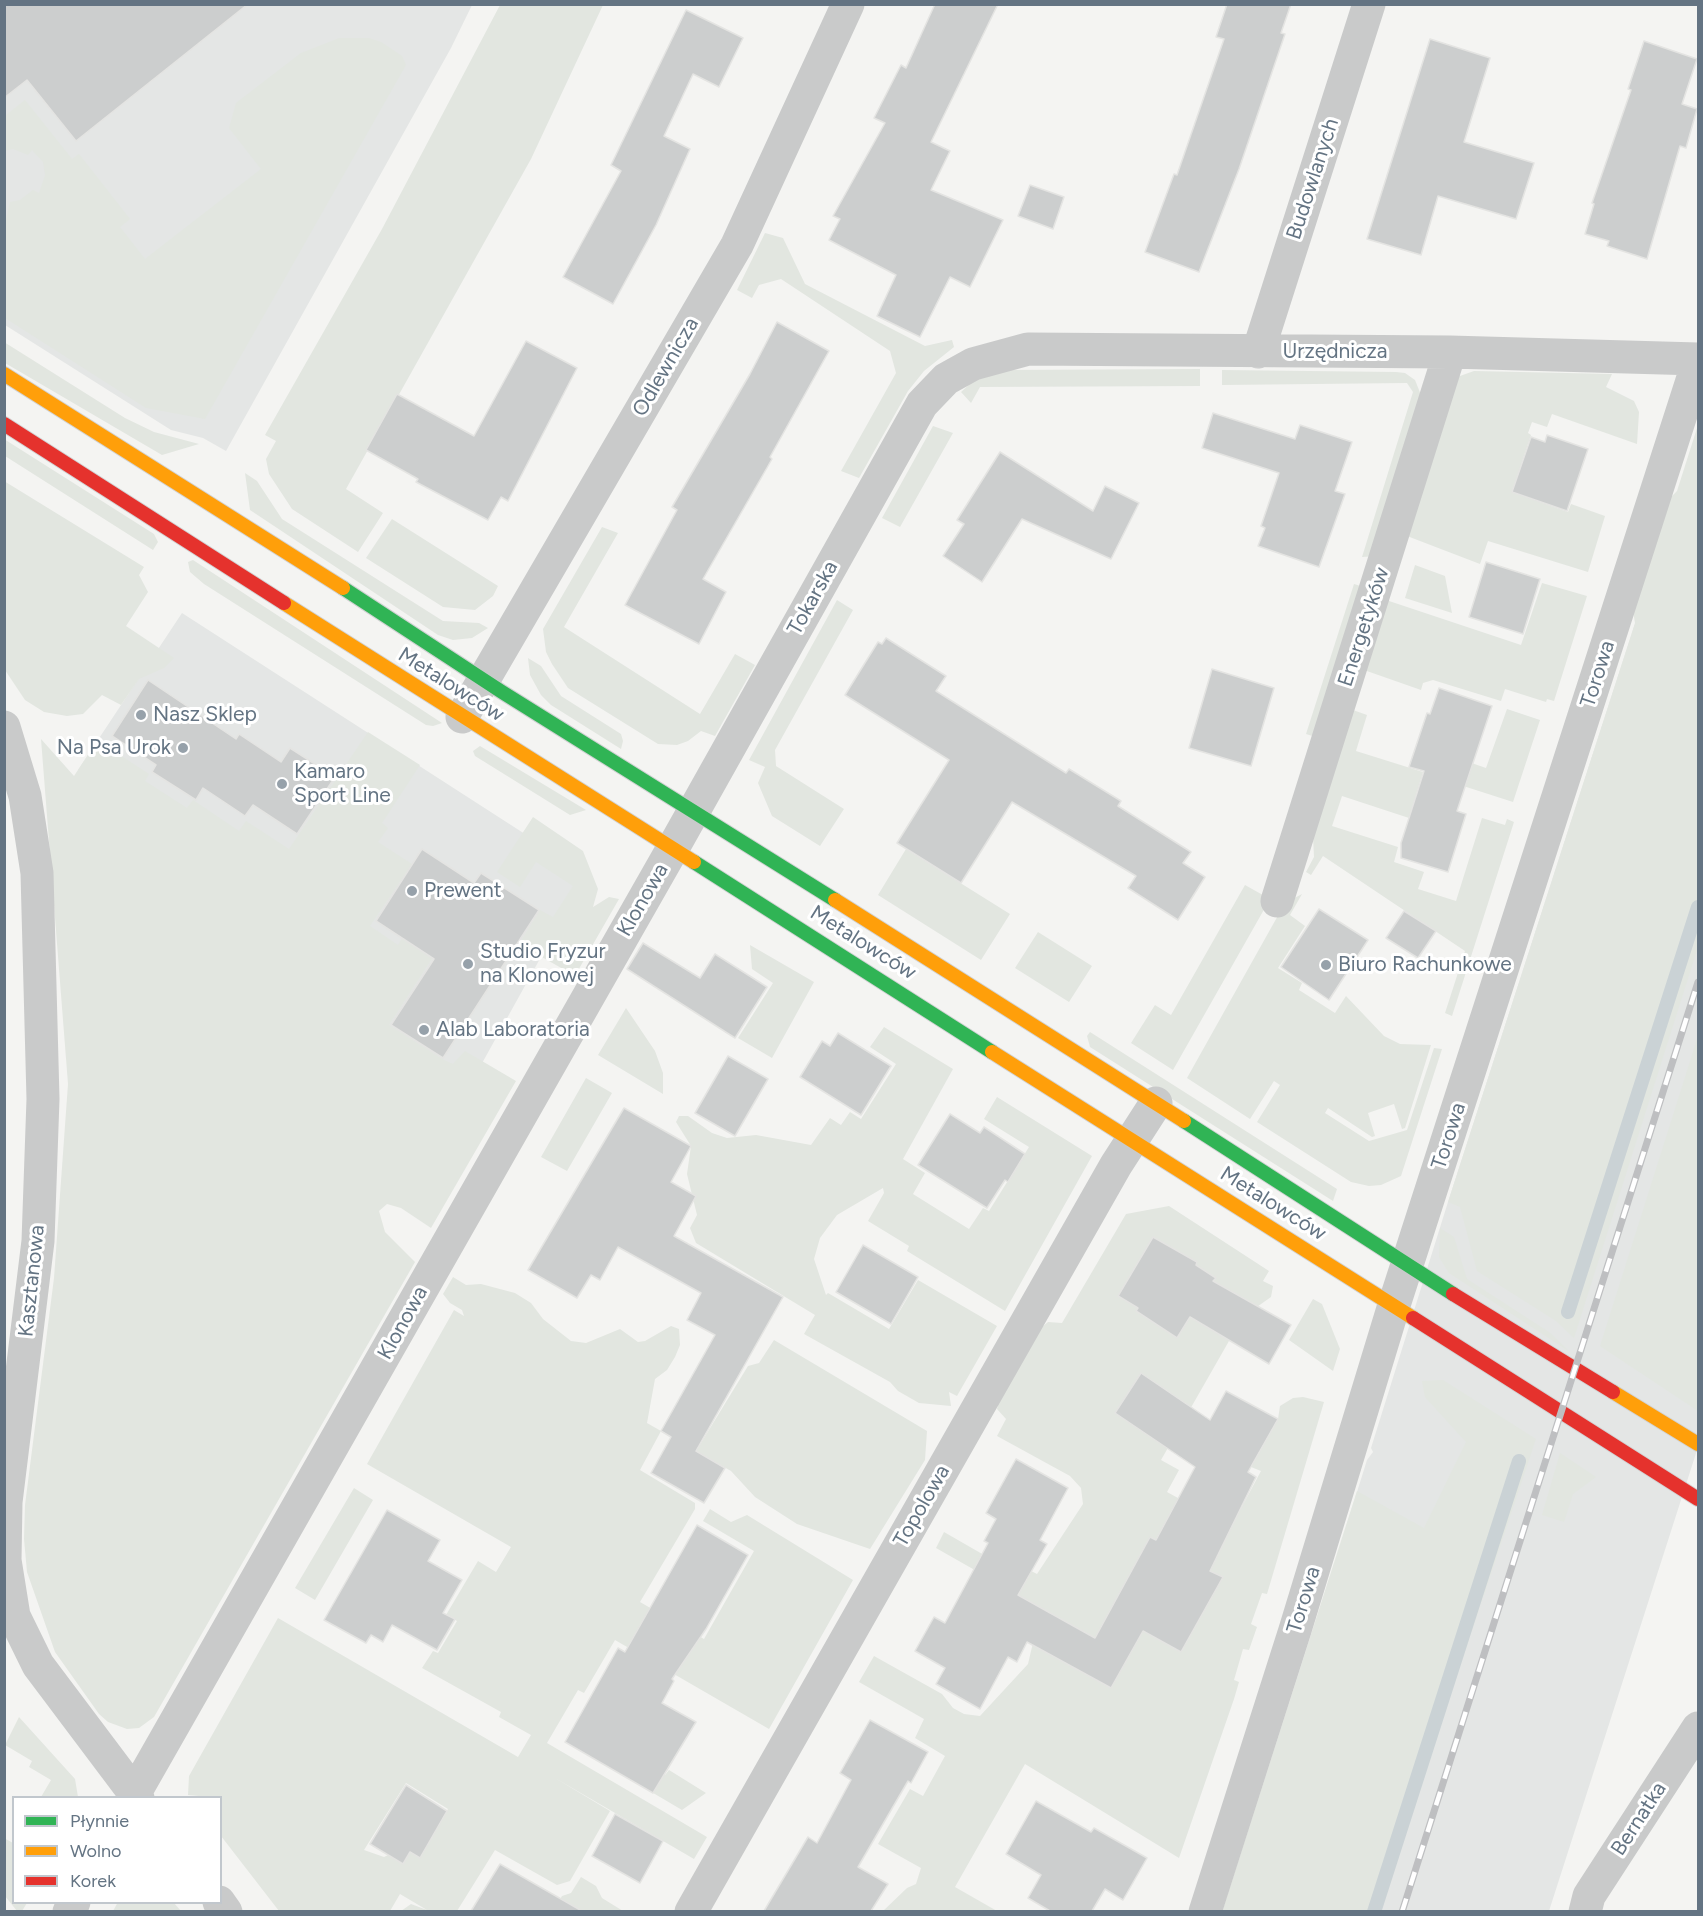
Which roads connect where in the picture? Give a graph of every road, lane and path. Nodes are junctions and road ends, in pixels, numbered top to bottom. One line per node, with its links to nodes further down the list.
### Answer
1 (848, 4): 9 (street, Odlewnicza)
2 (1369, 4): 3 (street, Budowlanych)
3 (1258, 352): 4 (street, Urzędnicza); 6 (street, Urzędnicza)
4 (1450, 352): 5 (street, Urzędnicza); 14 (street, Energetyków)
5 (1698, 361): 17 (street, Torowa)
6 (973, 364): 12 (street, Tokarska)
7 (4, 374): 9 (street, Metalowców)
8 (4, 424): 10 (street, Metalowców)
9 (484, 679): 10 (street, Odlewnicza); 12 (street, Metalowców)
10 (462, 717): 13 (street, Metalowców)
11 (4, 727): 22 (street, Kasztanowa)
12 (694, 811): 13 (street, Tokarska); 15 (street, Metalowców)
13 (674, 848): 16 (street, Metalowców); 22 (street, Klonowa)
14 (1277, 902)
15 (1155, 1103): 16 (street, Topolowa); 17 (street, Metalowców)
16 (1132, 1140): 18 (street, Metalowców); 23 (street, Topolowa)
17 (1407, 1266): 18 (street, Torowa); 19 (street, Metalowców)
18 (1394, 1305): 20 (street, Metalowców); 24 (street, Torowa)
19 (1698, 1444)
20 (1698, 1499)
21 (1698, 1728): 25 (street, Bernatka)
22 (135, 1796)
23 (691, 1911)
24 (1204, 1911)
25 (1585, 1911)

